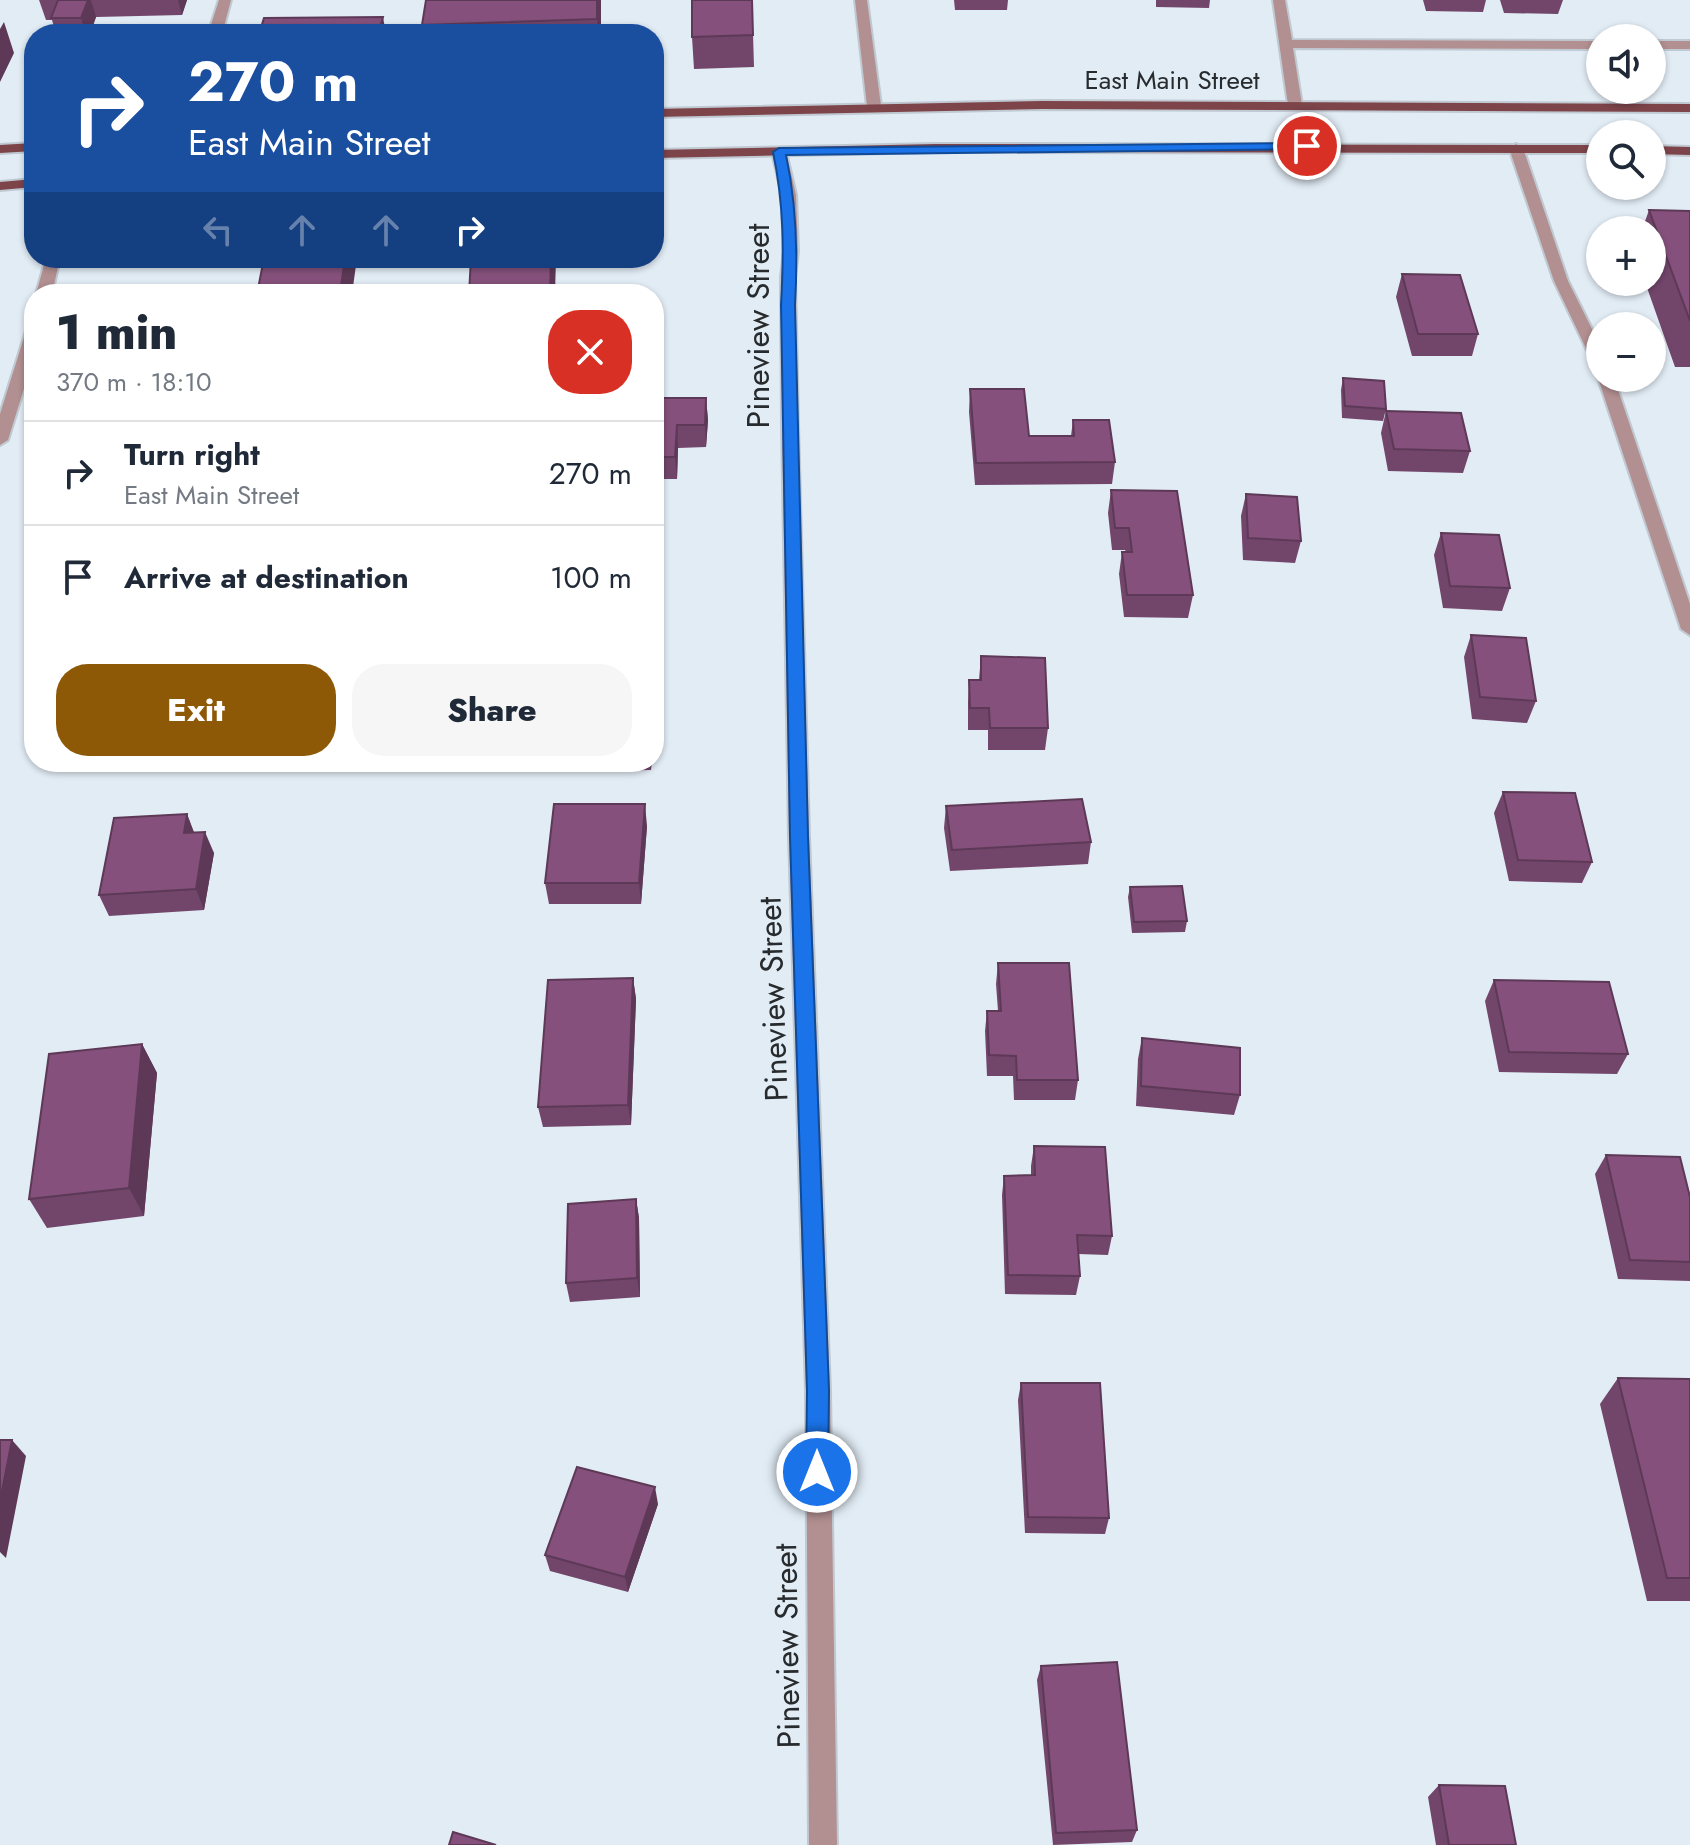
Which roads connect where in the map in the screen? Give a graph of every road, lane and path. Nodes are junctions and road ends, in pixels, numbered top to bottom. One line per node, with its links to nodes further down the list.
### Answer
1 (225, 0): 4 (street)
2 (861, 0): 10 (street)
3 (1279, 0): 5 (street)
4 (218, 24)
5 (1286, 44): 6 (street); 9 (street)
6 (1586, 45)
7 (1666, 45): 8 (street)
8 (1690, 45)
9 (1295, 105): 10 (main road, East Main Street); 11 (main road, East Main Street)
10 (874, 106): 12 (main road, East Main Street)
11 (1690, 108)
12 (664, 113)
13 (24, 148): 15 (main road)
14 (1516, 148): 16 (main road); 19 (main road); 23 (street)
15 (0, 149)
16 (1586, 149)
17 (1666, 150): 18 (main road)
18 (1690, 151)
19 (779, 152): 20 (main road); 28 (street, Pineview Street)
20 (664, 154)
21 (24, 184): 22 (main road)
22 (0, 186)
23 (1586, 332)
24 (24, 363): 26 (street)
25 (1610, 392): 27 (street)
26 (0, 440)
27 (1690, 629)
28 (823, 1845)

